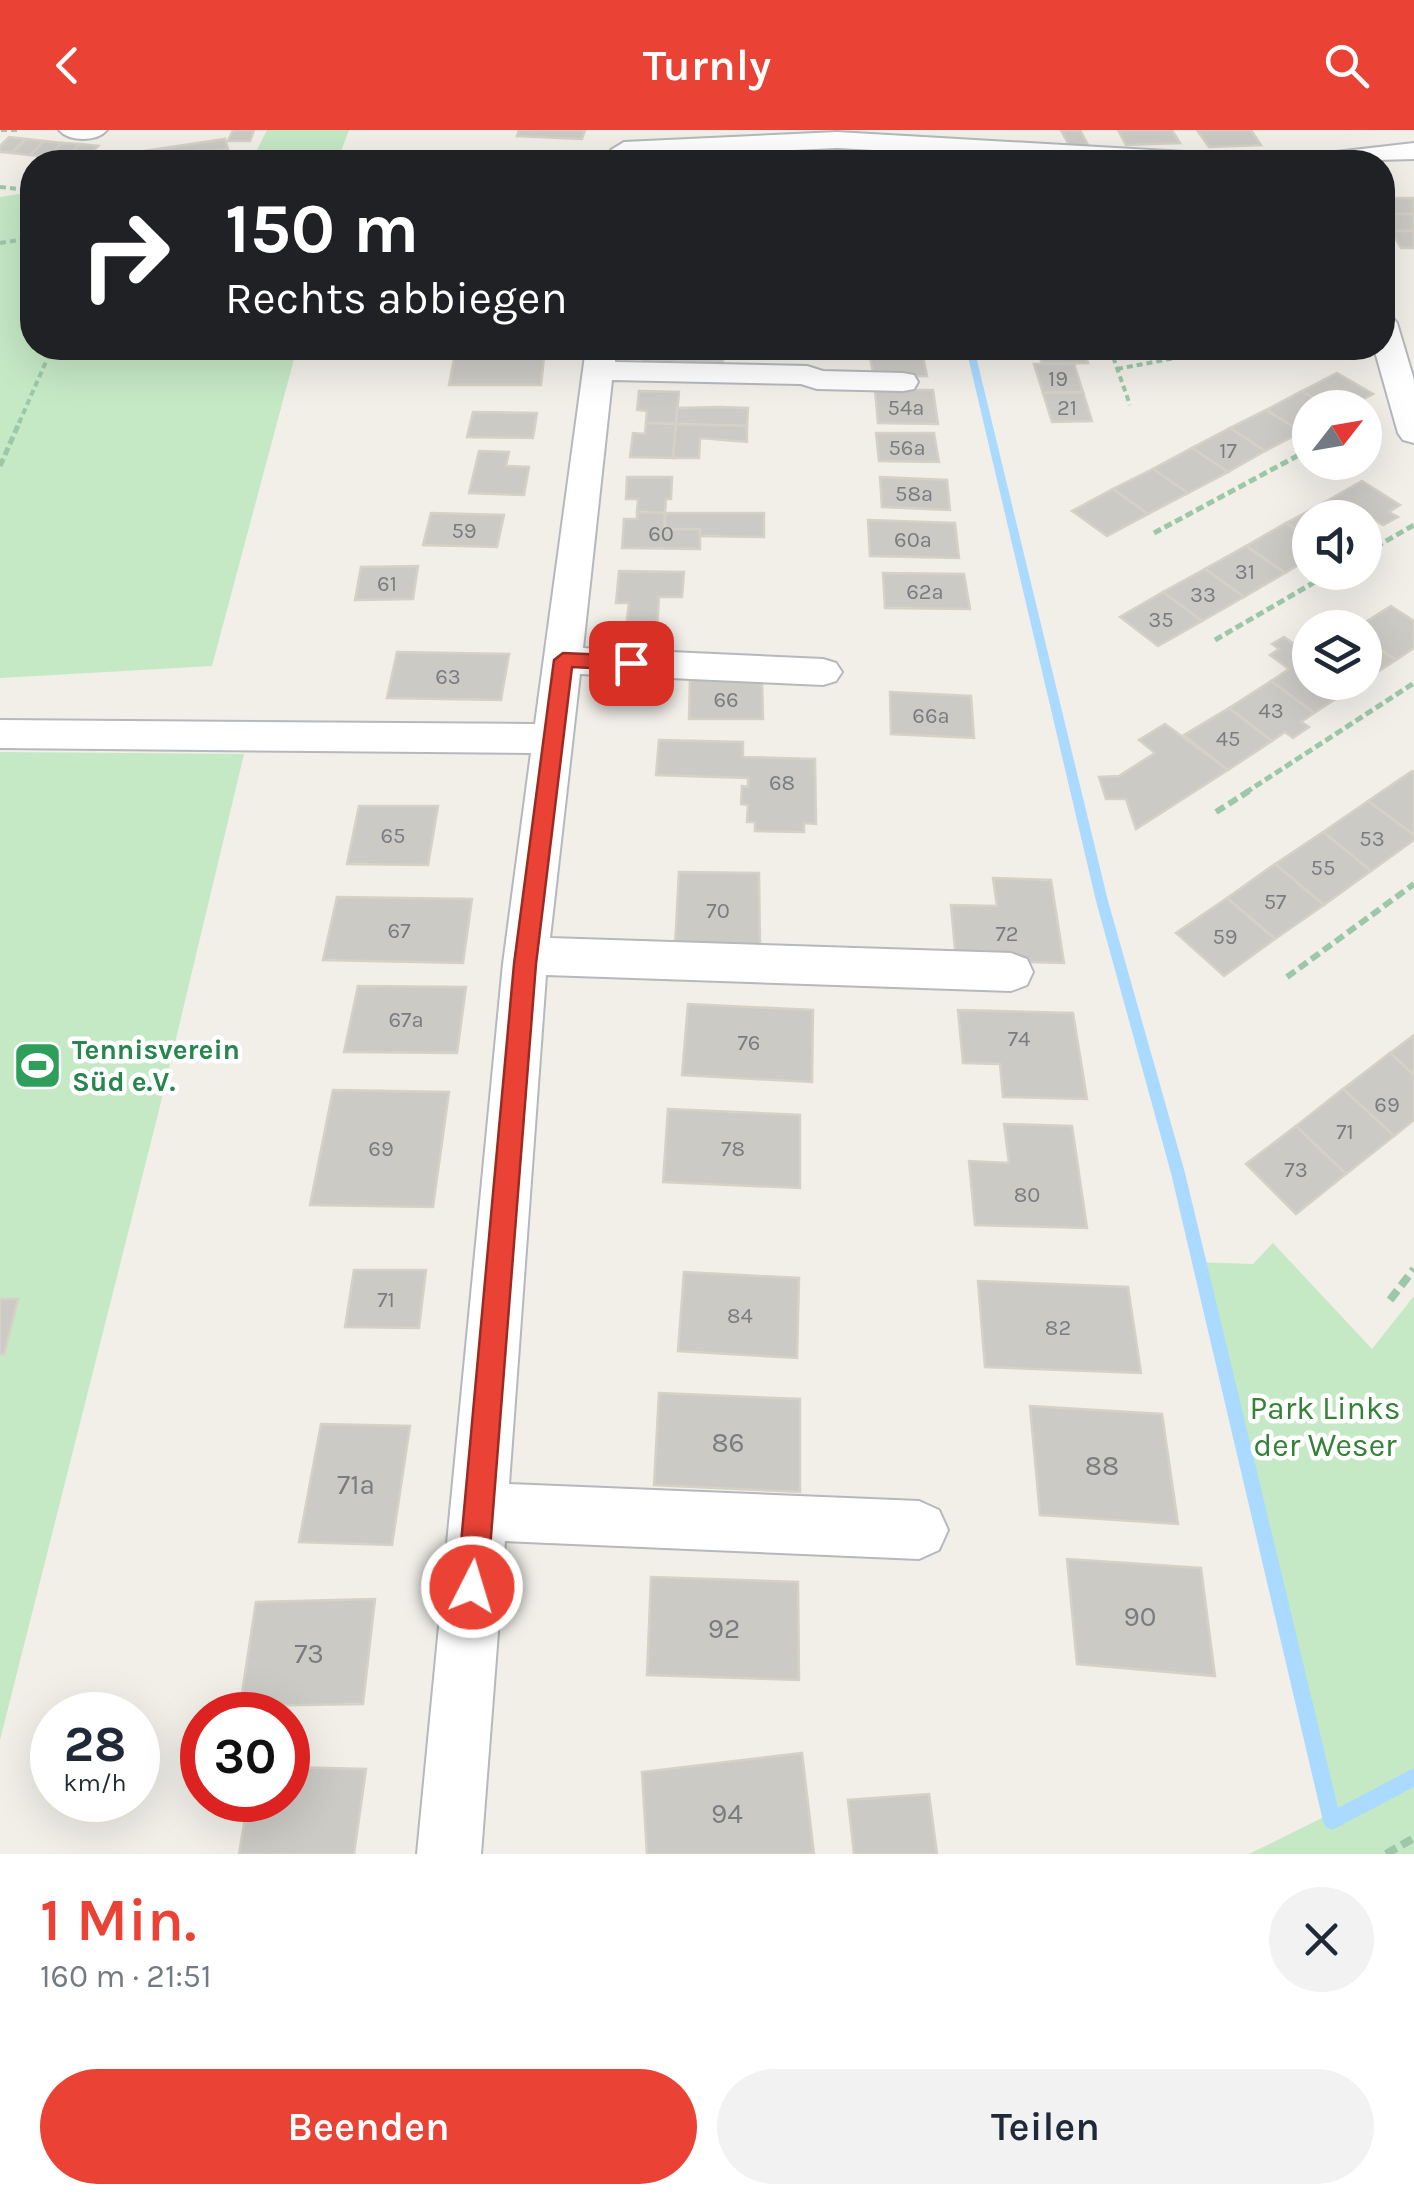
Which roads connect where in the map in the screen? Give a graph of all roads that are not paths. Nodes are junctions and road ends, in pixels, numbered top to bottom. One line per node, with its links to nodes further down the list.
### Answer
1 (72, 130): 2 (street)
2 (94, 130)
3 (625, 148): 4 (street)
4 (1011, 150)
5 (1395, 331): 8 (street)
6 (598, 367): 7 (street); 9 (street)
7 (903, 382)
8 (1414, 433)
9 (563, 660): 10 (street); 12 (street)
10 (823, 672)
11 (0, 734): 12 (street)
12 (554, 739): 13 (street)
13 (526, 956): 14 (street); 15 (street)
14 (1011, 972)
15 (478, 1511): 16 (street); 17 (street)
16 (919, 1530)
17 (449, 1854)

